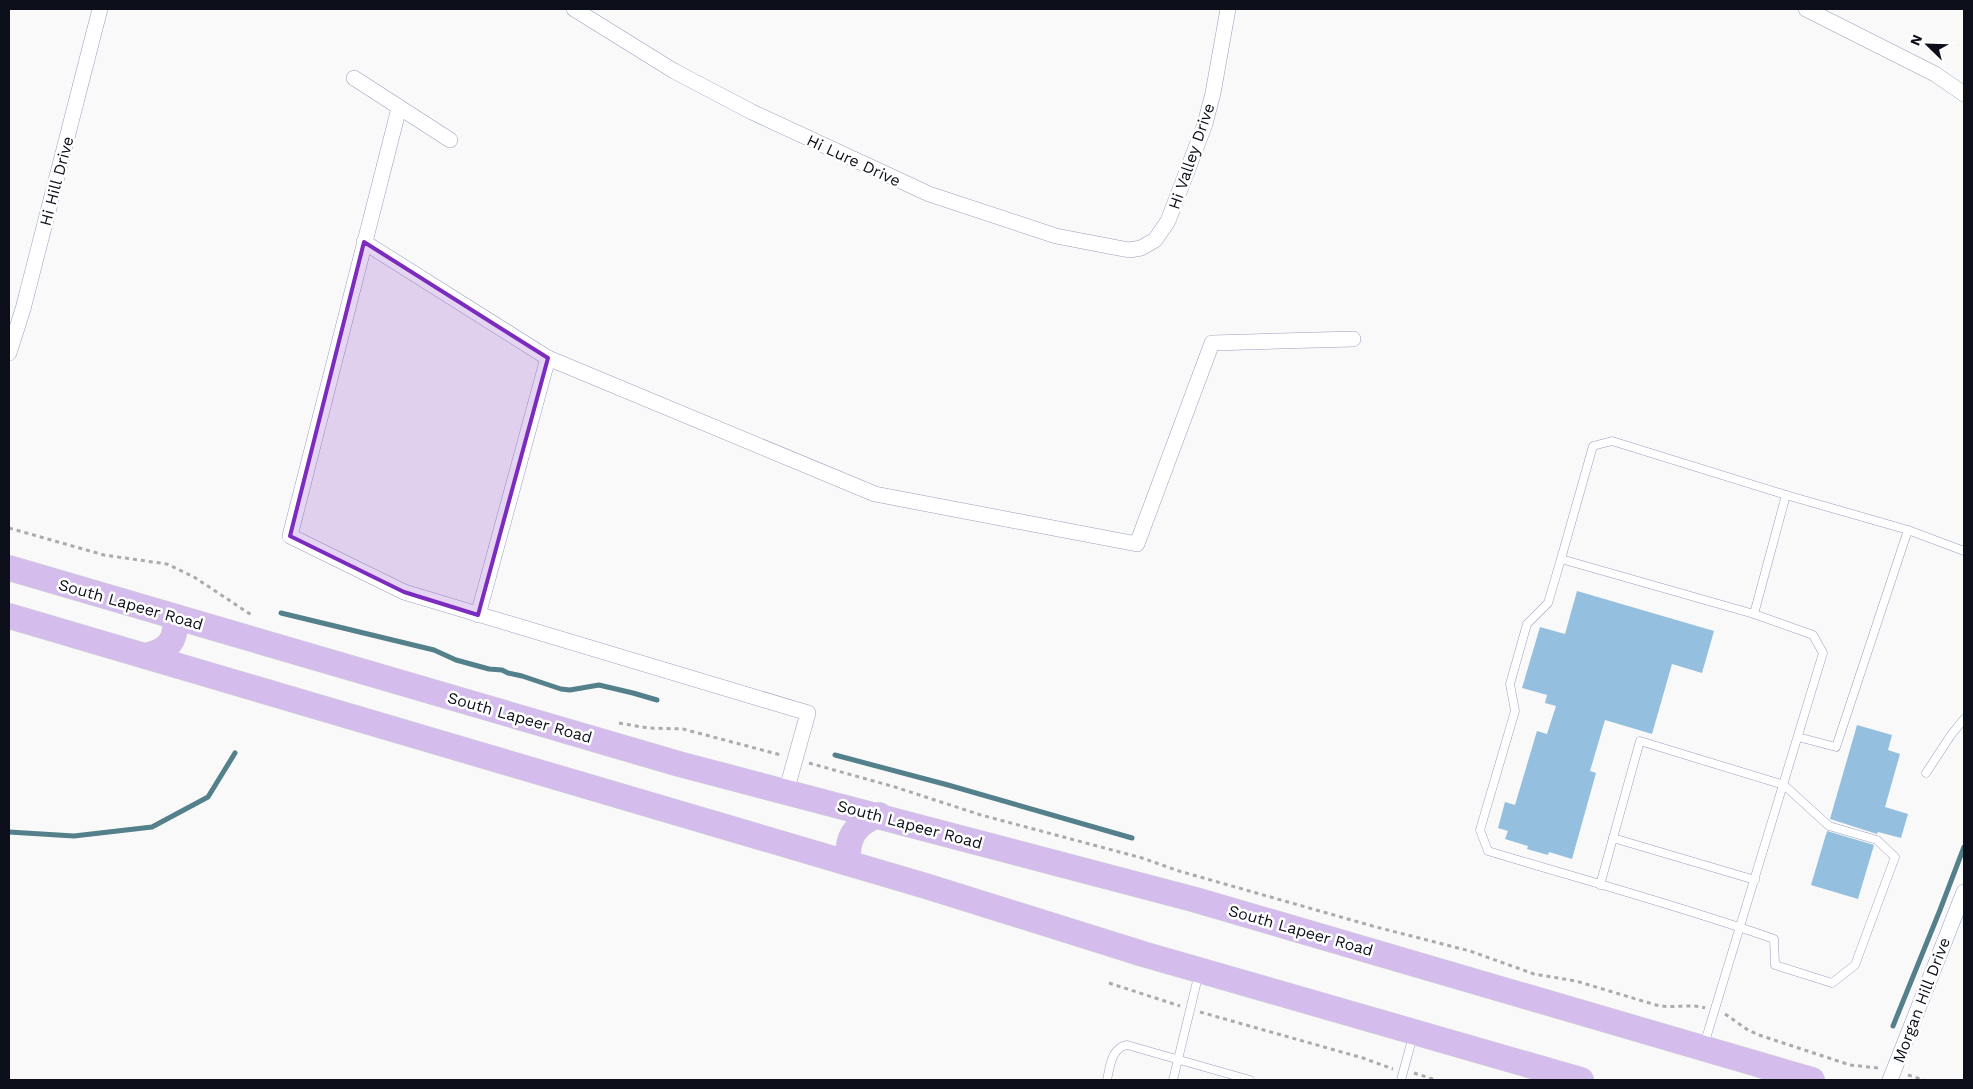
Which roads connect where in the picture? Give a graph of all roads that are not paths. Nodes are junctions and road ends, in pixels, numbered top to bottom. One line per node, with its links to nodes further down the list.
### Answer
1 (100, 9): 12 (street, Hi Hill Drive)
2 (574, 9): 9 (street, Hi Lure Drive)
3 (1228, 9): 9 (street, Hi Valley Drive)
4 (1806, 9): 6 (street)
5 (354, 78): 7 (street)
6 (1964, 94)
7 (399, 108): 8 (street); 10 (street)
8 (450, 140)
9 (1155, 240)
10 (364, 242): 13 (street); 20 (street)
11 (1352, 339): 13 (street)
12 (9, 353)
13 (548, 358): 20 (street)
14 (1786, 495): 15 (lane); 17 (lane); 19 (lane)
15 (1908, 530): 16 (lane); 25 (lane)
16 (1964, 551)
17 (1561, 559): 19 (lane); 33 (lane)
18 (9, 568): 22 (main road, South Lapeer Road)
19 (1754, 614): 25 (lane)
20 (478, 615): 28 (street)
21 (9, 616): 23 (main road)
22 (175, 617): 23 (main road); 28 (main road, South Lapeer Road)
23 (145, 656): 31 (main road)
24 (1964, 719): 26 (lane)
25 (1798, 737): 27 (lane)
26 (1926, 773)
27 (1784, 785): 30 (lane); 32 (lane); 35 (lane)
28 (786, 792): 29 (main road, South Lapeer Road)
29 (879, 815): 31 (main road); 38 (main road, South Lapeer Road)
30 (1613, 838): 32 (lane); 33 (lane)
31 (850, 863): 36 (main road)
32 (1755, 880): 35 (lane)
33 (1600, 885): 35 (lane)
34 (1964, 892): 47 (street, Morgan Hill Drive)
35 (1740, 927): 38 (lane)
36 (1200, 970): 37 (main road); 39 (lane)
37 (1414, 1032): 44 (lane); 45 (main road)
38 (1703, 1049): 40 (main road, South Lapeer Road)
39 (1178, 1059): 41 (lane); 42 (lane); 43 (lane)
40 (1734, 1069): 46 (main road, South Lapeer Road)
41 (1107, 1080)
42 (1172, 1080)
43 (1250, 1080)
44 (1401, 1080)
45 (1581, 1080)
46 (1812, 1080)
47 (1890, 1080)

